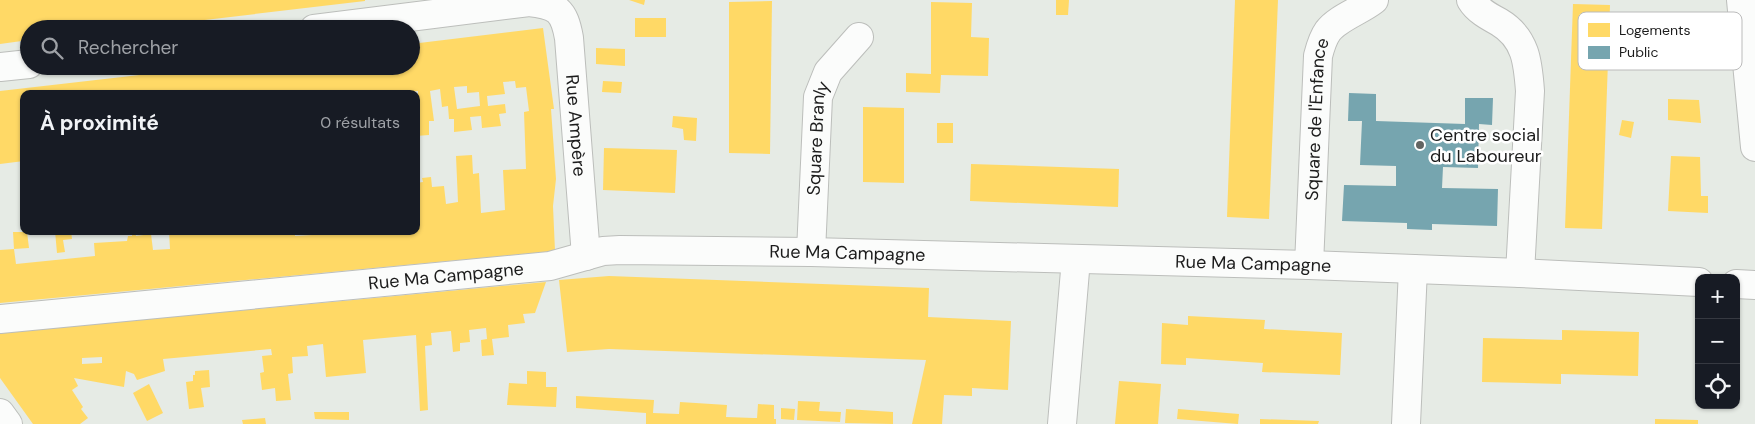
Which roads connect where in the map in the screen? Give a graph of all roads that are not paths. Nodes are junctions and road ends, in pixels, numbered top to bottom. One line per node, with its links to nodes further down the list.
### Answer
1 (1374, 0): 12 (street, Square de l'Enfance)
2 (1471, 0): 14 (street)
3 (386, 20): 10 (street, Rue Ampère)
4 (1742, 20): 8 (street)
5 (859, 37): 9 (street, Square Branly)
6 (20, 65): 7 (street)
7 (0, 67)
8 (1755, 147)
9 (811, 252): 10 (street, Rue Ma Campagne); 11 (street, Rue Ma Campagne)
10 (586, 256): 18 (street, Rue Ma Campagne)
11 (1076, 259): 12 (street, Rue Ma Campagne); 21 (street)
12 (1309, 265): 13 (street, Rue Ma Campagne)
13 (1412, 269): 14 (street, Rue Ma Campagne); 22 (street)
14 (1520, 272): 15 (street, Rue Ma Campagne)
15 (1695, 282)
16 (1740, 284): 17 (street)
17 (1755, 285)
18 (0, 319)
19 (0, 413): 20 (street)
20 (8, 424)
21 (1062, 424)
22 (1406, 424)

